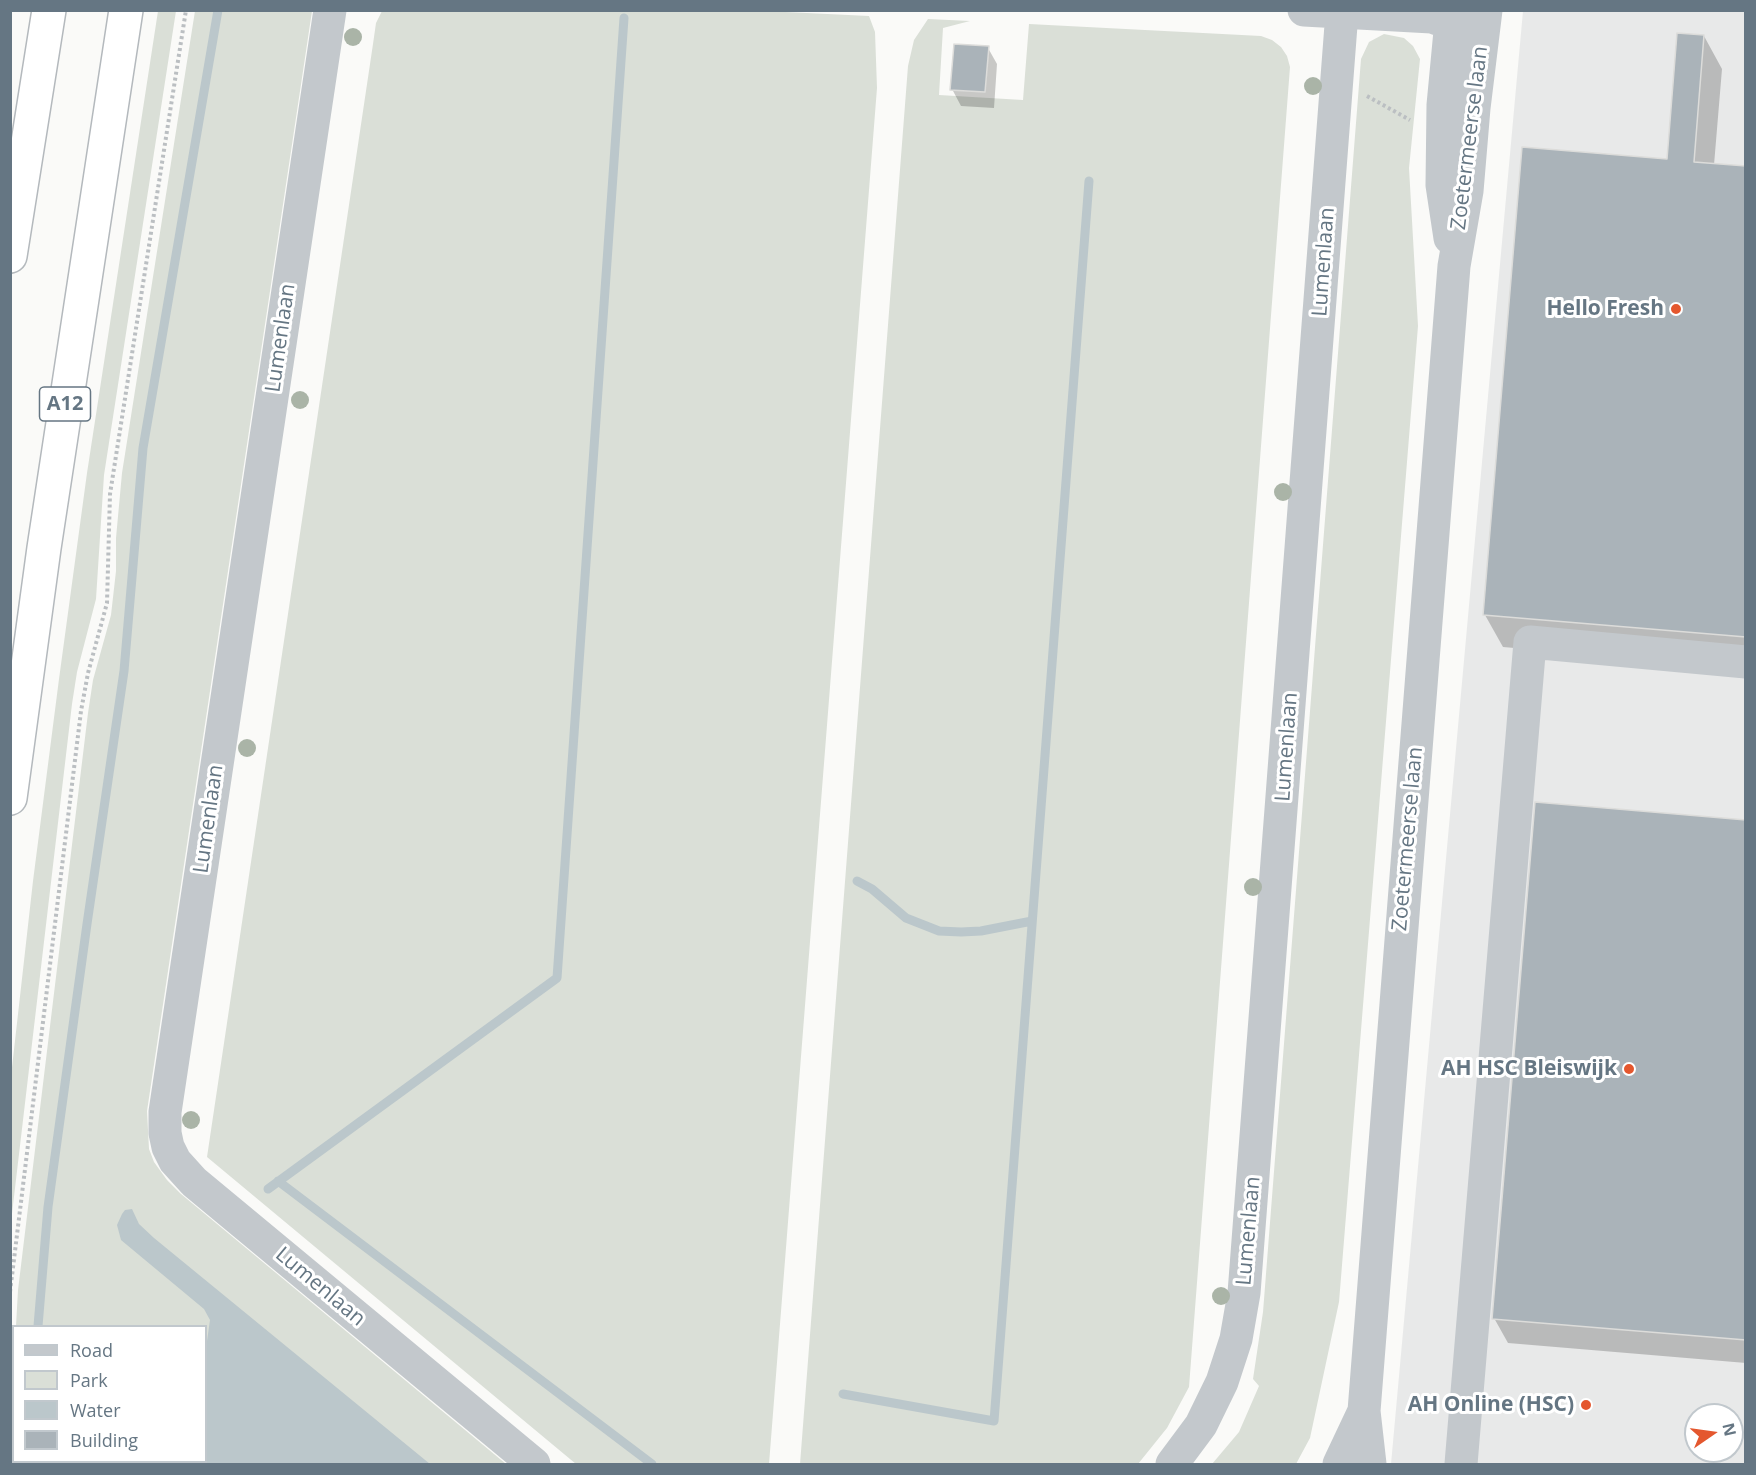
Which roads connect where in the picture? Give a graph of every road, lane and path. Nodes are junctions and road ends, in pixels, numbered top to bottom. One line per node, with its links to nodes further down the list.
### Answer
1 (49, 10): 11 (highway)
2 (126, 10): 14 (highway, A12)
3 (186, 10): 15 (path)
4 (330, 10): 17 (street, Lumenlaan)
5 (1304, 10): 6 (street)
6 (1342, 12): 7 (street); 9 (street, Lumenlaan)
7 (1451, 17): 8 (street); 12 (street, Zoetermeerse laan)
8 (1485, 18): 12 (street, Zoetermeerse laan)
9 (1337, 79): 10 (path); 18 (street, Lumenlaan)
10 (1410, 120)
11 (10, 256)
12 (1454, 266): 16 (street, Zoetermeerse laan)
13 (1746, 662): 21 (street)
14 (10, 798)
15 (10, 1292)
16 (1364, 1411): 19 (street, Zoetermeerse laan); 20 (street, Zoetermeerse laan)
17 (534, 1464)
18 (1172, 1464)
19 (1339, 1464)
20 (1370, 1464)
21 (1461, 1464)

